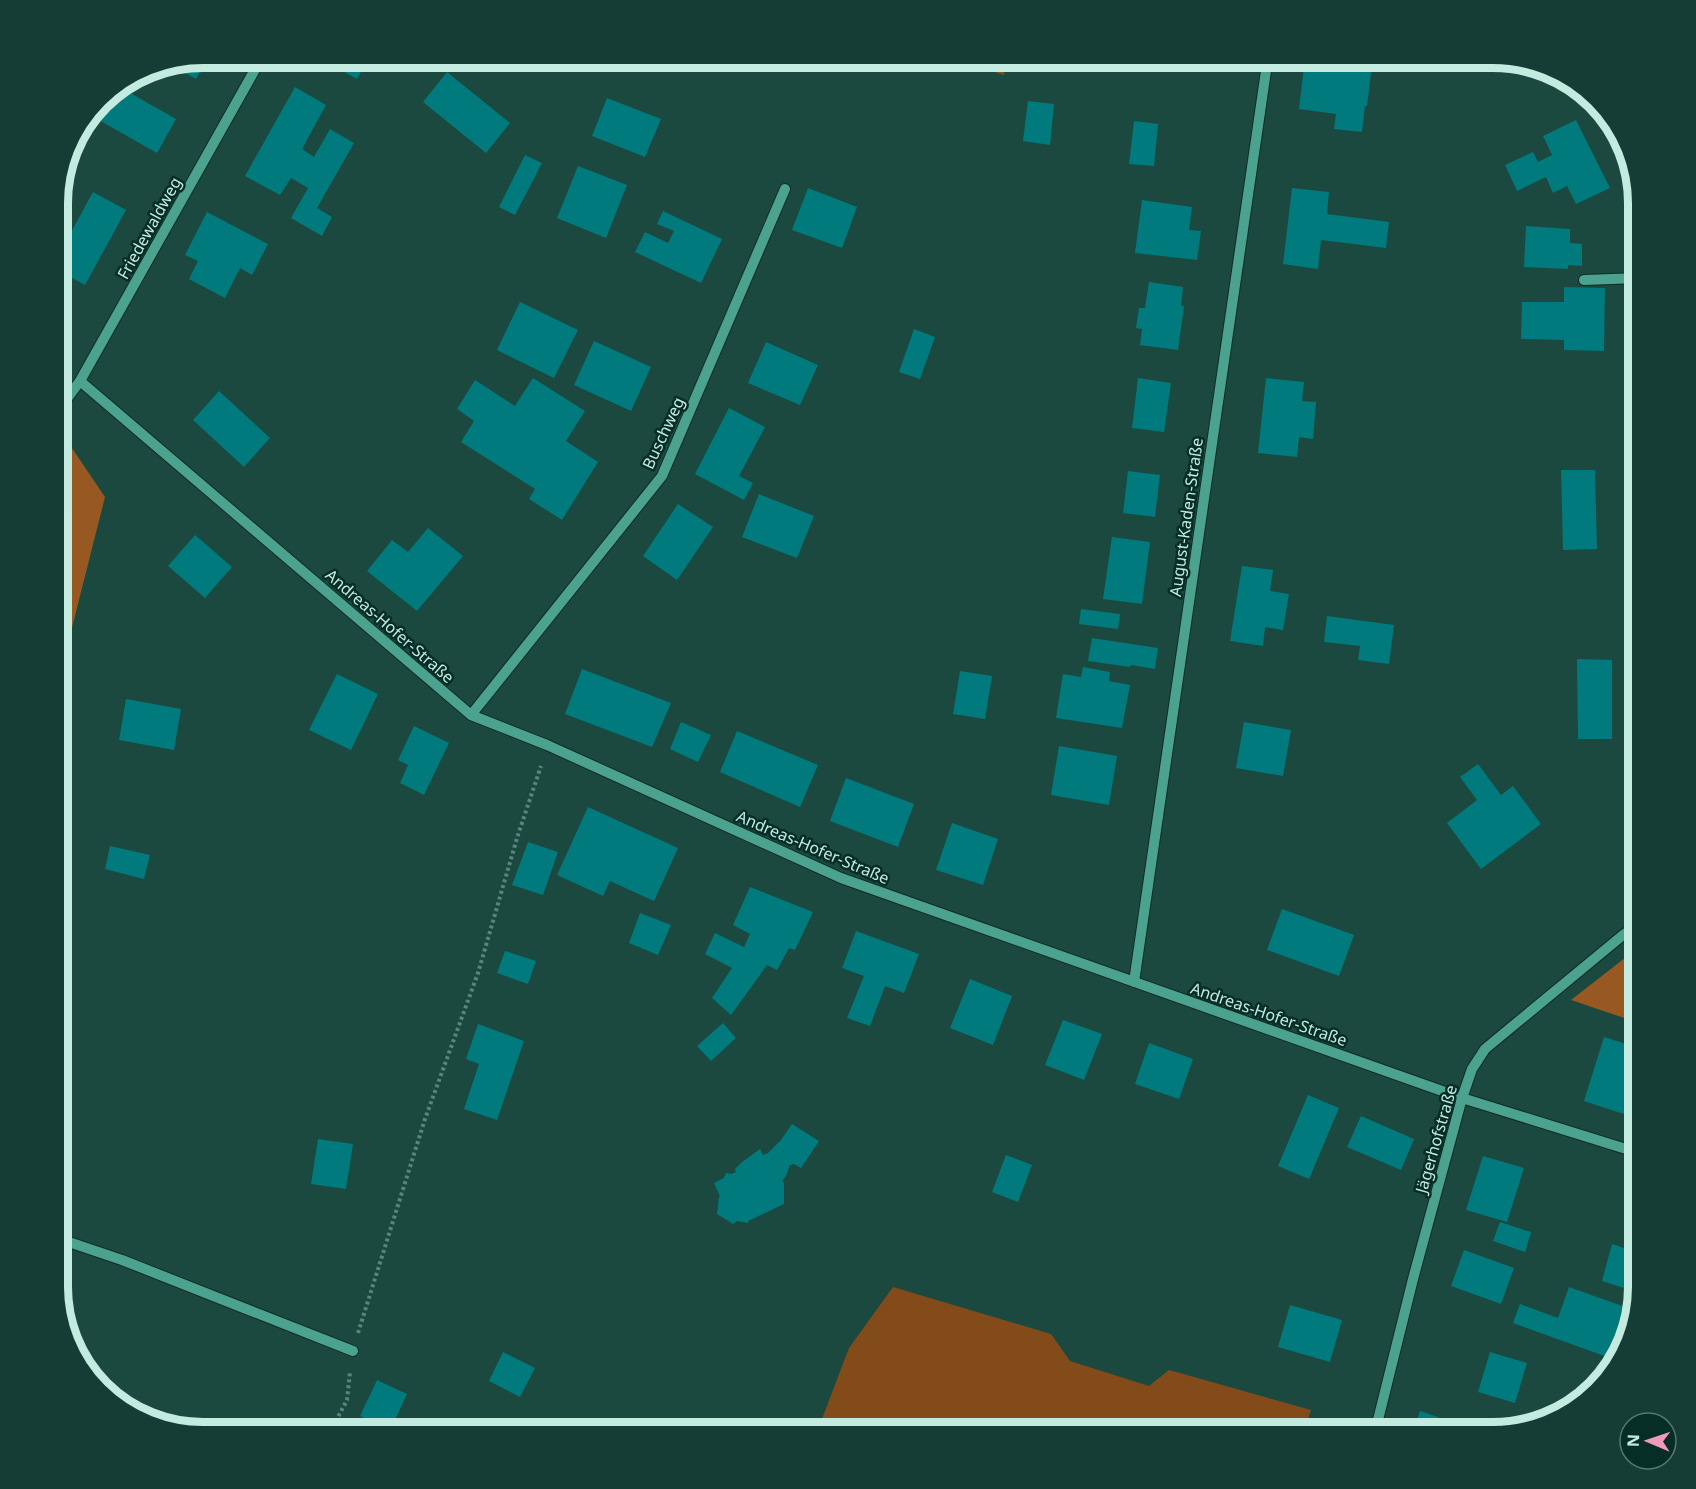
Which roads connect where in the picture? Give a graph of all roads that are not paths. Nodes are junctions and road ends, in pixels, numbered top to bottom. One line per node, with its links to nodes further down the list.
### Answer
1 (1267, 67): 10 (street, August-Kaden-Straße)
2 (256, 68): 6 (street, Friedewaldweg)
3 (785, 189): 8 (street, Buschweg)
4 (1628, 278): 5 (street)
5 (1584, 280)
6 (80, 381): 7 (street, Friedewaldweg); 8 (street, Andreas-Hofer-Straße)
7 (68, 397)
8 (471, 715): 10 (street, Andreas-Hofer-Straße)
9 (1628, 932): 11 (street, Jägerhofstraße)
10 (1134, 982): 11 (street, Andreas-Hofer-Straße)
11 (1462, 1098): 12 (street, Andreas-Hofer-Straße); 15 (street, Jägerhofstraße)
12 (1628, 1150)
13 (68, 1242): 14 (street)
14 (353, 1351)
15 (1377, 1422)

